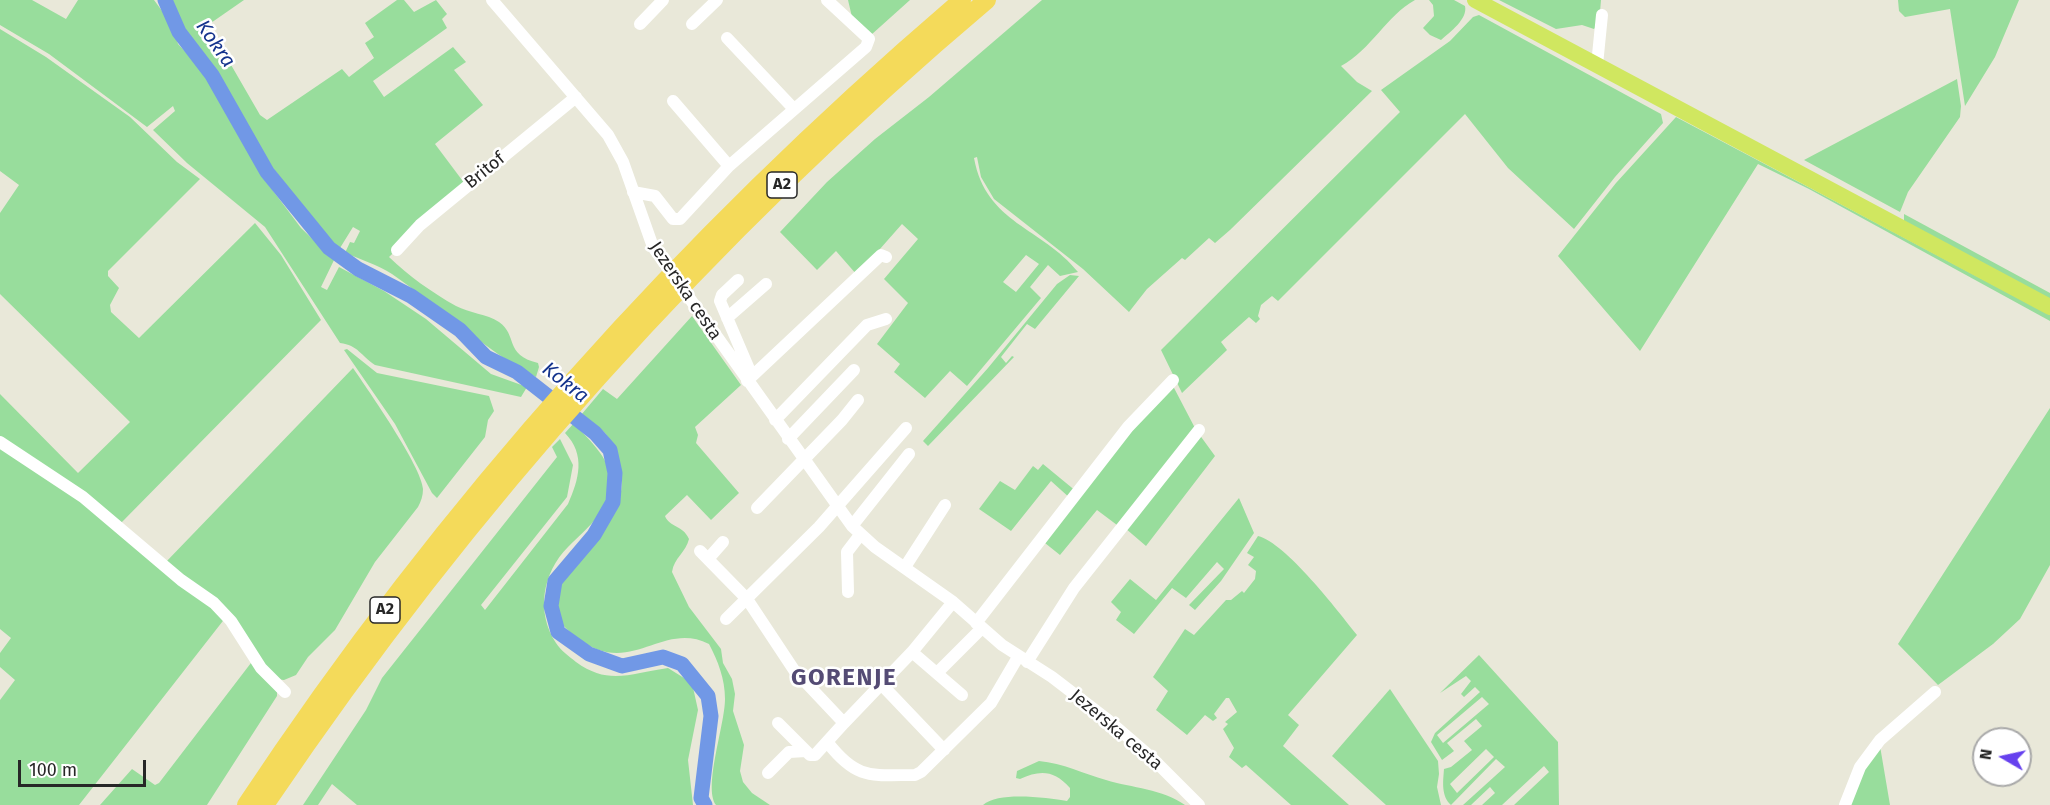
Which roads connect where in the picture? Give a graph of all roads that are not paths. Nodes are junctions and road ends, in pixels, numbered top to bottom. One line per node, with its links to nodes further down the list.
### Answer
1 (492, 0): 13 (street)
2 (663, 0): 9 (street)
3 (717, 0): 10 (street)
4 (826, 0): 15 (street)
5 (963, 0): 27 (highway, A2)
6 (987, 0): 27 (highway, A2)
7 (1475, 0): 12 (main road)
8 (1602, 15): 12 (street)
9 (640, 24)
10 (692, 24)
11 (727, 38): 15 (street)
12 (1597, 65): 22 (main road)
13 (576, 97): 17 (street, Jezerska cesta); 18 (street, Britof)
14 (673, 101): 16 (street)
15 (793, 108): 16 (street)
16 (729, 166): 17 (street)
17 (633, 192): 26 (street, Jezerska cesta)
18 (397, 250)
19 (886, 256): 26 (street)
20 (738, 280): 23 (street)
21 (766, 284): 23 (street, Jezerska cesta)
22 (2050, 308)
23 (727, 318): 26 (street)
24 (886, 319): 30 (street)
25 (854, 370): 34 (street)
26 (749, 378): 30 (street, Jezerska cesta)
27 (586, 380): 32 (highway, A2)
28 (1173, 380): 48 (street)
29 (858, 400): 37 (street)
30 (775, 420): 34 (street, Jezerska cesta)
31 (906, 428): 40 (street)
32 (542, 429): 62 (highway, A2); 63 (highway, A2)
33 (1199, 430): 50 (street)
34 (788, 439): 37 (street, Jezerska cesta)
35 (0, 442): 53 (street)
36 (909, 454): 41 (street)
37 (804, 460): 39 (street); 40 (street, Jezerska cesta)
38 (945, 505): 43 (street)
39 (758, 508)
40 (837, 508): 41 (street, Jezerska cesta); 45 (street)
41 (856, 530): 43 (street, Jezerska cesta); 44 (street)
42 (723, 542): 45 (street)
43 (905, 567): 46 (street, Jezerska cesta)
44 (848, 592)
45 (747, 599): 47 (street); 57 (street)
46 (953, 602): 48 (street, Jezerska cesta); 49 (street)
47 (726, 619)
48 (979, 626): 50 (street, Jezerska cesta); 51 (street)
49 (912, 652): 51 (street); 52 (street)
50 (1022, 659): 59 (street); 64 (street, Jezerska cesta)
51 (937, 673): 55 (street)
52 (882, 685): 57 (street); 59 (street)
53 (285, 692)
54 (1935, 692): 65 (street)
55 (962, 695)
56 (778, 723): 60 (street)
57 (844, 723): 58 (street)
58 (828, 743): 59 (street); 60 (street)
59 (944, 750)
60 (806, 751): 61 (street)
61 (768, 773)
62 (246, 805)
63 (265, 805)
64 (1198, 805)
65 (1845, 805)

